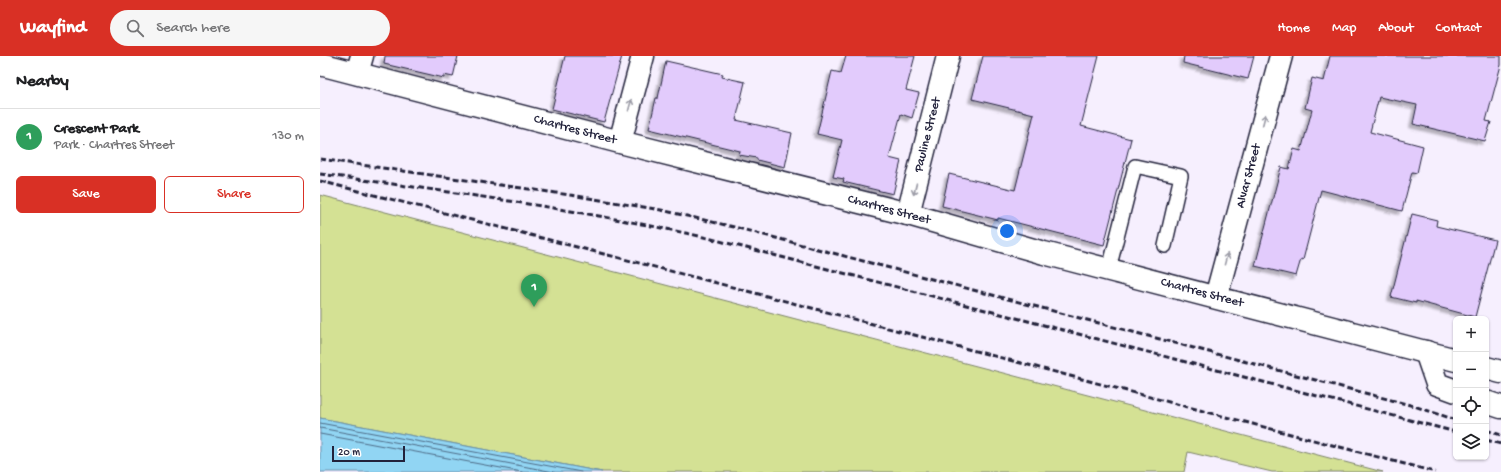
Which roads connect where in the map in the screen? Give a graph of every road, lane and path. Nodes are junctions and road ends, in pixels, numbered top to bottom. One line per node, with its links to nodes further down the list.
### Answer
1 (642, 56): 6 (street, one-way to 1)
2 (948, 56): 7 (street, Pauline Street, one-way to 7)
3 (1281, 56): 10 (street, Alvar Street, one-way to 3)
4 (320, 64): 5 (street, Chartres Street)
5 (359, 65): 6 (street, Chartres Street)
6 (620, 142): 7 (street, Chartres Street)
7 (908, 214): 9 (street, Chartres Street)
8 (1166, 246): 9 (lane)
9 (1109, 269): 10 (street, Chartres Street)
10 (1216, 297): 11 (street, Chartres Street)
11 (1426, 352): 12 (street, Chartres Street); 15 (street)
12 (1453, 359)
13 (1489, 369): 14 (street)
14 (1501, 372)
15 (1453, 390)
16 (1489, 403): 17 (street)
17 (1501, 408)

